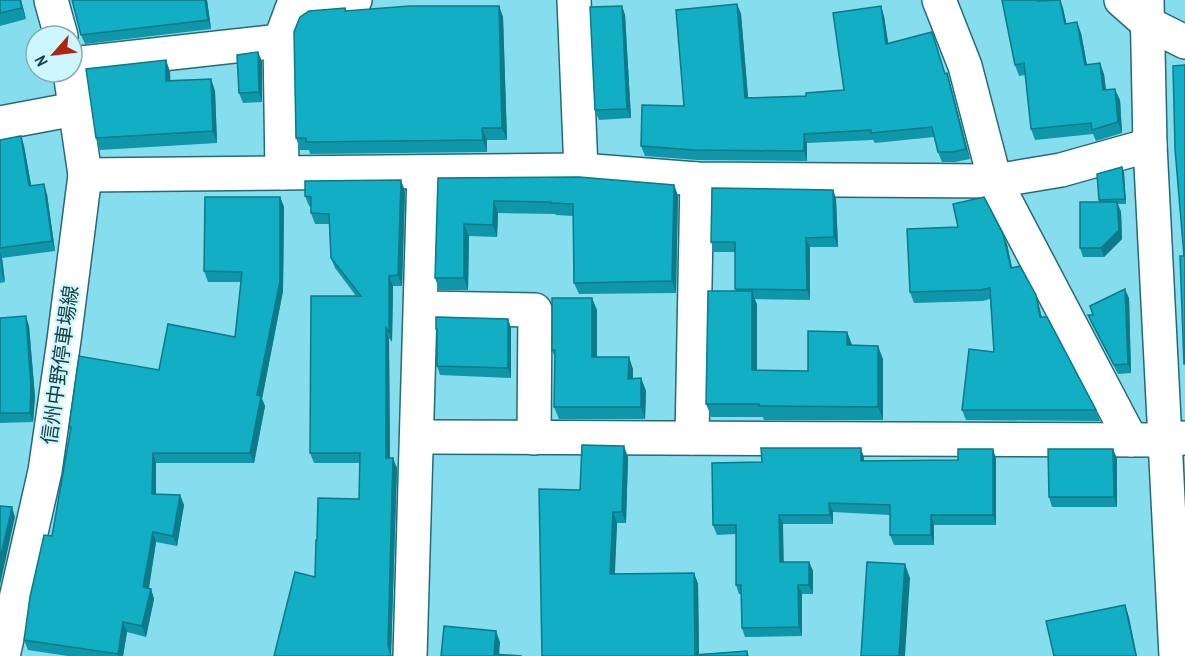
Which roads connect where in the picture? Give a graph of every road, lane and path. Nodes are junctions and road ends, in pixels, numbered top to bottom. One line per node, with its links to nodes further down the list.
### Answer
1 (51, 0): 8 (street)
2 (355, 0): 6 (street)
3 (574, 0): 16 (street)
4 (939, 0): 21 (street)
5 (1121, 0): 7 (street)
6 (292, 3): 9 (street)
7 (1147, 11): 10 (street); 15 (street)
8 (58, 24)
9 (280, 40): 11 (street); 17 (street)
10 (1185, 42)
11 (84, 63)
12 (72, 84): 13 (street, 信州中野停車場線)
13 (75, 109): 14 (street); 19 (street, 信州中野停車場線)
14 (0, 123)
15 (1150, 145): 21 (street); 26 (street)
16 (581, 170): 18 (street); 20 (street)
17 (282, 173): 18 (street); 19 (street)
18 (424, 173): 22 (street)
19 (85, 175): 29 (street, 信州中野停車場線)
20 (697, 178): 21 (street); 25 (street)
21 (995, 181): 27 (street)
22 (422, 308): 23 (street); 24 (street)
23 (418, 437): 24 (street); 30 (street)
24 (534, 438): 25 (street)
25 (693, 438): 27 (street)
26 (1175, 439): 27 (street); 28 (street)
27 (1131, 440)
28 (1176, 509): 31 (street)
29 (3, 656)
30 (410, 656)
31 (1176, 656)

